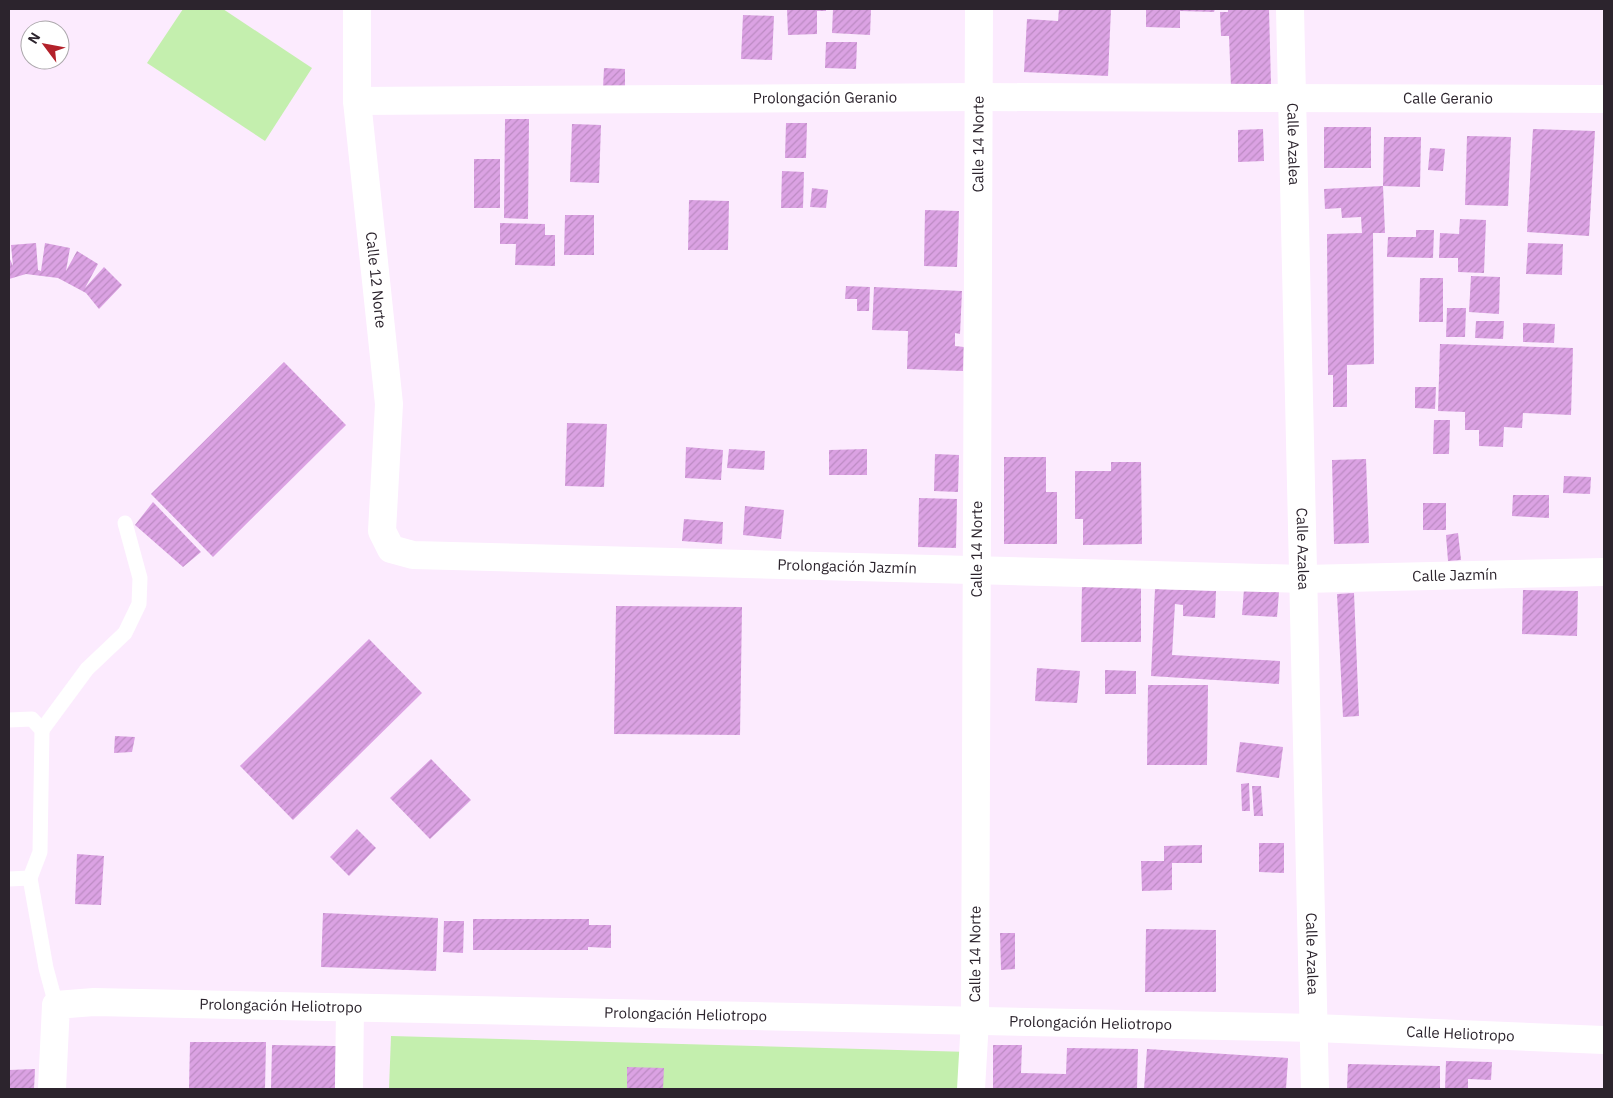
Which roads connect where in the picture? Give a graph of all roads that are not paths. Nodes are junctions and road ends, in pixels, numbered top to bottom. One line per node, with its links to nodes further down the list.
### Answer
1 (357, 9): 7 (street, Calle 12 Norte)
2 (979, 9): 4 (street, Calle 14 Norte)
3 (1290, 9): 5 (street, Calle Azalea)
4 (978, 97): 5 (street, Prolongación Geranio); 7 (street, Prolongación Geranio); 10 (street, Calle 14 Norte)
5 (1292, 98): 6 (street, Calle Geranio); 12 (street, Calle Azalea)
6 (1604, 99)
7 (357, 101): 9 (street, Calle 12 Norte)
8 (126, 523): 14 (lane)
9 (391, 549): 10 (street, Prolongación Jazmín)
10 (977, 571): 12 (street, Prolongación Jazmín); 19 (street, Calle 14 Norte)
11 (1604, 572): 12 (street, Calle Jazmín)
12 (1304, 579): 20 (street, Calle Azalea)
13 (9, 720): 14 (lane)
14 (42, 730): 15 (lane)
15 (30, 878): 16 (lane); 17 (lane)
16 (9, 879)
17 (56, 1005): 18 (street, Prolongación Heliotropo); 22 (street)
18 (350, 1008): 19 (street, Prolongación Heliotropo); 23 (street)
19 (975, 1020): 20 (street, Prolongación Heliotropo); 24 (street, Calle 14 Norte)
20 (1315, 1028): 21 (street, Calle Heliotropo); 25 (street, Calle Azalea)
21 (1604, 1040)
22 (52, 1089)
23 (349, 1089)
24 (971, 1089)
25 (1315, 1089)

